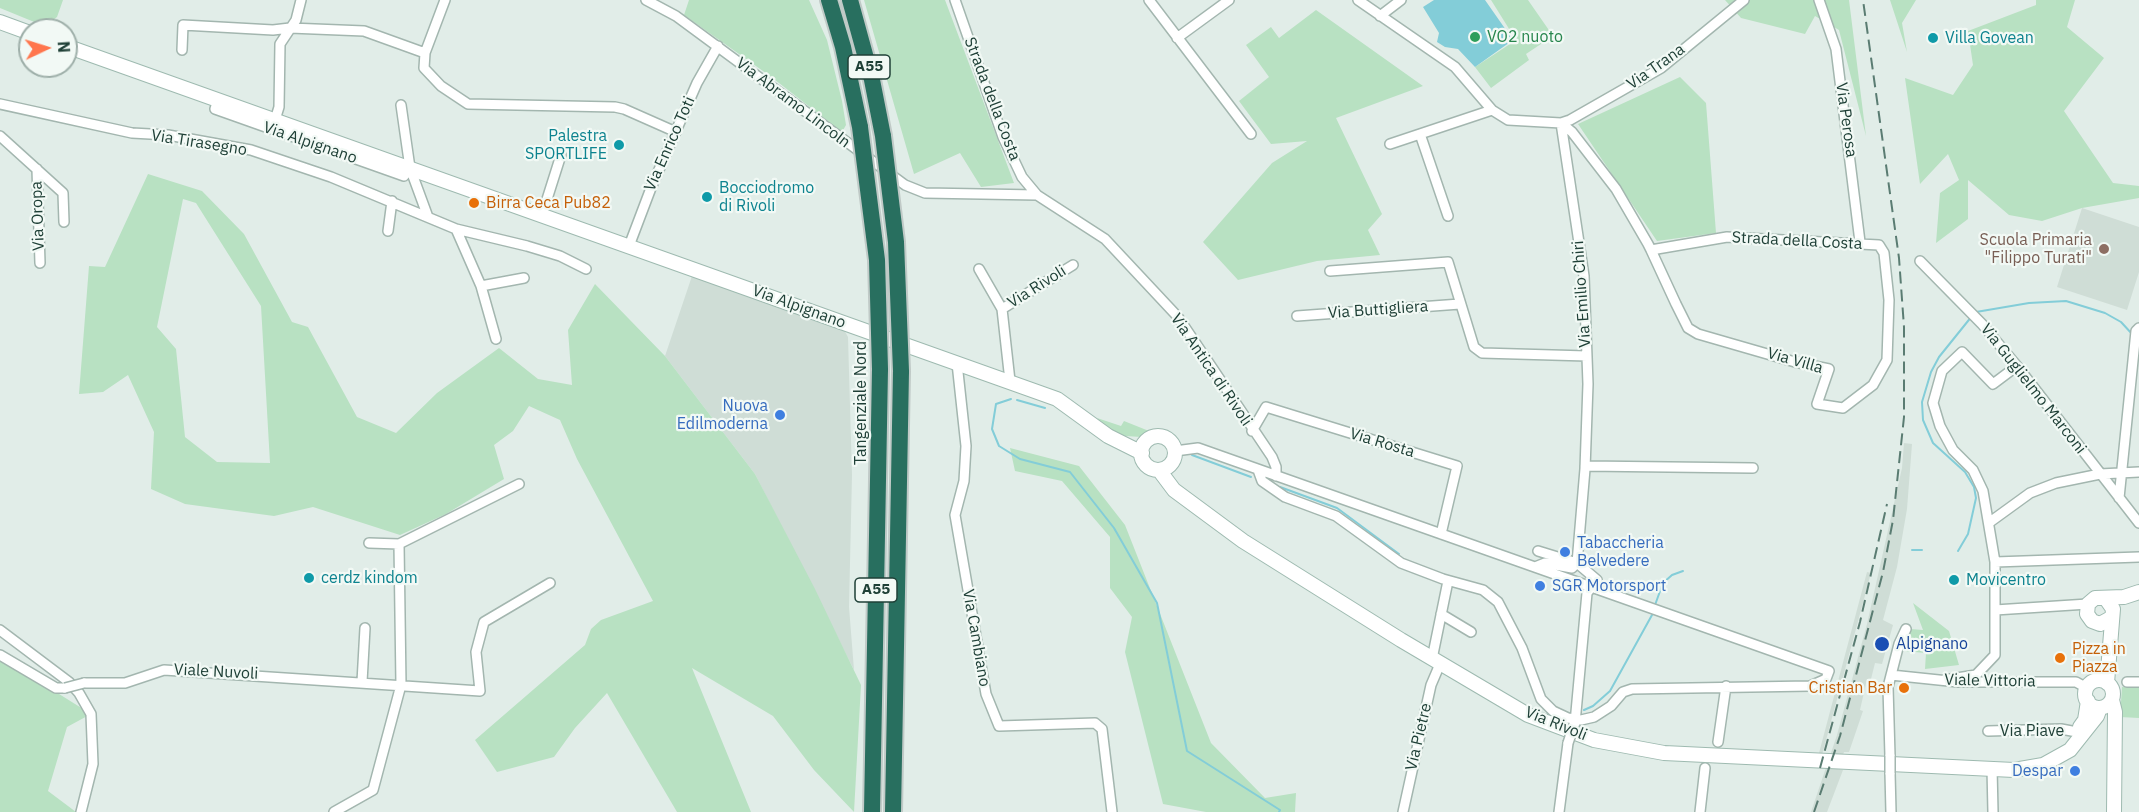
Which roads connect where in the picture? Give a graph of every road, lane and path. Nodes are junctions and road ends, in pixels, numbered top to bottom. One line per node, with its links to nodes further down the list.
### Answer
1 (301, 0): 15 (street)
2 (445, 0): 21 (street)
3 (646, 0): 18 (street, Via Abramo Lincoln)
4 (829, 0): 125 (highway, Tangenziale Nord / A55, bridge)
5 (850, 0): 126 (highway, A55, bridge)
6 (955, 0): 36 (street, Strada della Costa)
7 (1149, 0): 17 (street)
8 (1229, 0): 17 (street)
9 (1358, 0): 13 (street)
10 (1401, 0): 13 (street)
11 (1744, 0): 27 (street, Via Trana)
12 (1819, 0): 44 (street, Via Perosa)
13 (1380, 16): 25 (street)
14 (0, 22): 16 (street)
15 (290, 28): 20 (street); 21 (street); 26 (street)
16 (18, 29)
17 (1178, 38): 29 (street)
18 (718, 46): 28 (street, Via Enrico Toti); 36 (street, Via Abramo Lincoln)
19 (78, 50): 22 (street, Via Alpignano)
20 (182, 50)
21 (425, 53): 28 (street)
22 (218, 100): 26 (street, Via Alpignano); 34 (street, Via Alpignano)
23 (0, 104): 37 (street, Via Tirasegno)
24 (401, 105): 34 (street)
25 (1492, 110): 27 (street); 30 (street)
26 (274, 120): 34 (street, Via Alpignano)
27 (1561, 123): 46 (street); 61 (street, Via Emilio Chiri)
28 (676, 132): 45 (street, Via Enrico Toti)
29 (1251, 134)
30 (1420, 134): 32 (street); 39 (street)
31 (0, 136): 35 (street, Via Oropa)
32 (1390, 144)
33 (561, 155): 38 (street)
34 (410, 168): 38 (street, Via Alpignano); 40 (street)
35 (37, 170): 41 (street, Via Oropa); 49 (street, Via Oropa)
36 (1037, 195): 66 (street, Via Antica di Rivoli)
37 (392, 201): 40 (street, Via Tirasegno); 43 (street)
38 (542, 215): 45 (street, Via Alpignano)
39 (1448, 216)
40 (428, 217): 42 (street, Via Tirasegno)
41 (64, 222)
42 (456, 229): 51 (street, Via Tirasegno); 55 (street)
43 (388, 231)
44 (1860, 242): 46 (street, Strada della Costa); 47 (street, Strada della Costa)
45 (629, 246): 62 (street, Via Alpignano)
46 (1651, 250): 47 (street, Via Villa)
47 (1884, 253)
48 (1920, 261): 63 (street, Via Guglielmo Marconi)
49 (40, 263)
50 (1073, 265): 57 (street, Via Rivoli)
51 (586, 269)
52 (979, 269): 57 (street, Via Rivoli)
53 (1330, 271): 56 (street)
54 (524, 278): 55 (street)
55 (481, 286): 60 (street)
56 (1460, 304): 58 (street, Via Buttigliera); 61 (street)
57 (1002, 309): 64 (street, Via Rivoli)
58 (1297, 316)
59 (2137, 334): 74 (street)
60 (496, 339)
61 (1587, 356): 69 (street, Via Emilio Chiri)
62 (957, 363): 64 (street, Via Alpignano); 127 (street, Via Cambiano)
63 (2018, 366): 75 (street, Via Guglielmo Marconi); 80 (street)
64 (1010, 381): 65 (street, Via Alpignano)
65 (1057, 399): 67 (street, Via Rivoli)
66 (1252, 431): 76 (street, Via Antica di Rivoli); 82 (street, Via Rosta)
67 (1144, 448): 68 (street, Via Rivoli); 71 (street, Via Rivoli)
68 (1174, 456): 71 (street); 72 (street, Via Rivoli); 78 (street)
69 (1585, 466): 70 (street); 88 (street, Via Emilio Chiri)
70 (1752, 468)
71 (1159, 470): 78 (street, Via Rivoli)
72 (1258, 470): 76 (street, Via Rivoli); 90 (street)
73 (2139, 472): 74 (street)
74 (2121, 473): 75 (street); 79 (street)
75 (2100, 474): 79 (street, Via Guglielmo Marconi); 80 (street)
76 (1276, 476): 82 (street, Via Rivoli)
77 (519, 484): 84 (street)
78 (1181, 494): 104 (street, Via Rivoli)
79 (2118, 498): 81 (street, Via Guglielmo Marconi)
80 (1990, 522): 87 (street)
81 (2139, 522)
82 (1441, 534): 89 (street, Via Rivoli)
83 (369, 543): 84 (street)
84 (399, 544): 113 (street)
85 (1538, 551): 88 (street)
86 (2139, 557): 87 (street)
87 (1995, 562): 96 (street)
88 (1577, 563): 89 (street, Via Rivoli); 92 (street)
89 (1536, 567): 92 (street, Via Rivoli)
90 (1448, 581): 97 (street); 117 (street)
91 (550, 584): 113 (street, Viale Nuvoli)
92 (1591, 586): 114 (street, Via Rivoli); 117 (street)
93 (2139, 592): 95 (street)
94 (2088, 604): 95 (street); 96 (street); 98 (street)
95 (2110, 608): 98 (street); 116 (street, Via Rivoli)
96 (1995, 610): 105 (street)
97 (1441, 614): 102 (street); 104 (street)
98 (2096, 623): 116 (street, Via Rivoli)
99 (365, 628): 109 (street)
100 (1906, 629): 106 (street)
101 (0, 630): 112 (street)
102 (1471, 632)
103 (0, 655): 112 (street)
104 (1436, 661): 122 (street, Via Rivoli); 128 (street, Via Pietre)
105 (1984, 667): 107 (street); 108 (street)
106 (1891, 675): 107 (street, Viale Vittoria); 131 (street, bridge)
107 (1944, 680): 108 (street, Viale Vittoria)
108 (1993, 681): 116 (street, Viale Vittoria)
109 (362, 682): 113 (street, Viale Nuvoli); 115 (street, Viale Nuvoli)
110 (2127, 682): 111 (street)
111 (2139, 682)
112 (67, 685): 115 (street, Viale Nuvoli, bridge)
113 (401, 685): 124 (street)
114 (1726, 686): 117 (street); 120 (street)
115 (81, 688): 123 (street)
116 (2100, 695): 119 (street, Via Rivoli); 122 (street, Via Rivoli); 133 (street)
117 (1575, 722): 129 (street, bridge)
118 (1988, 731): 119 (street, Via Piave)
119 (2077, 732): 122 (street, Via Rivoli)
120 (1718, 742)
121 (1705, 768): 130 (street)
122 (1992, 768): 132 (street)
123 (81, 812)
124 (334, 812)
125 (872, 812)
126 (893, 812)
127 (1112, 812)
128 (1403, 812)
129 (1559, 812)
130 (1700, 812)
131 (1891, 812)
132 (1993, 812)
133 (2114, 812)

